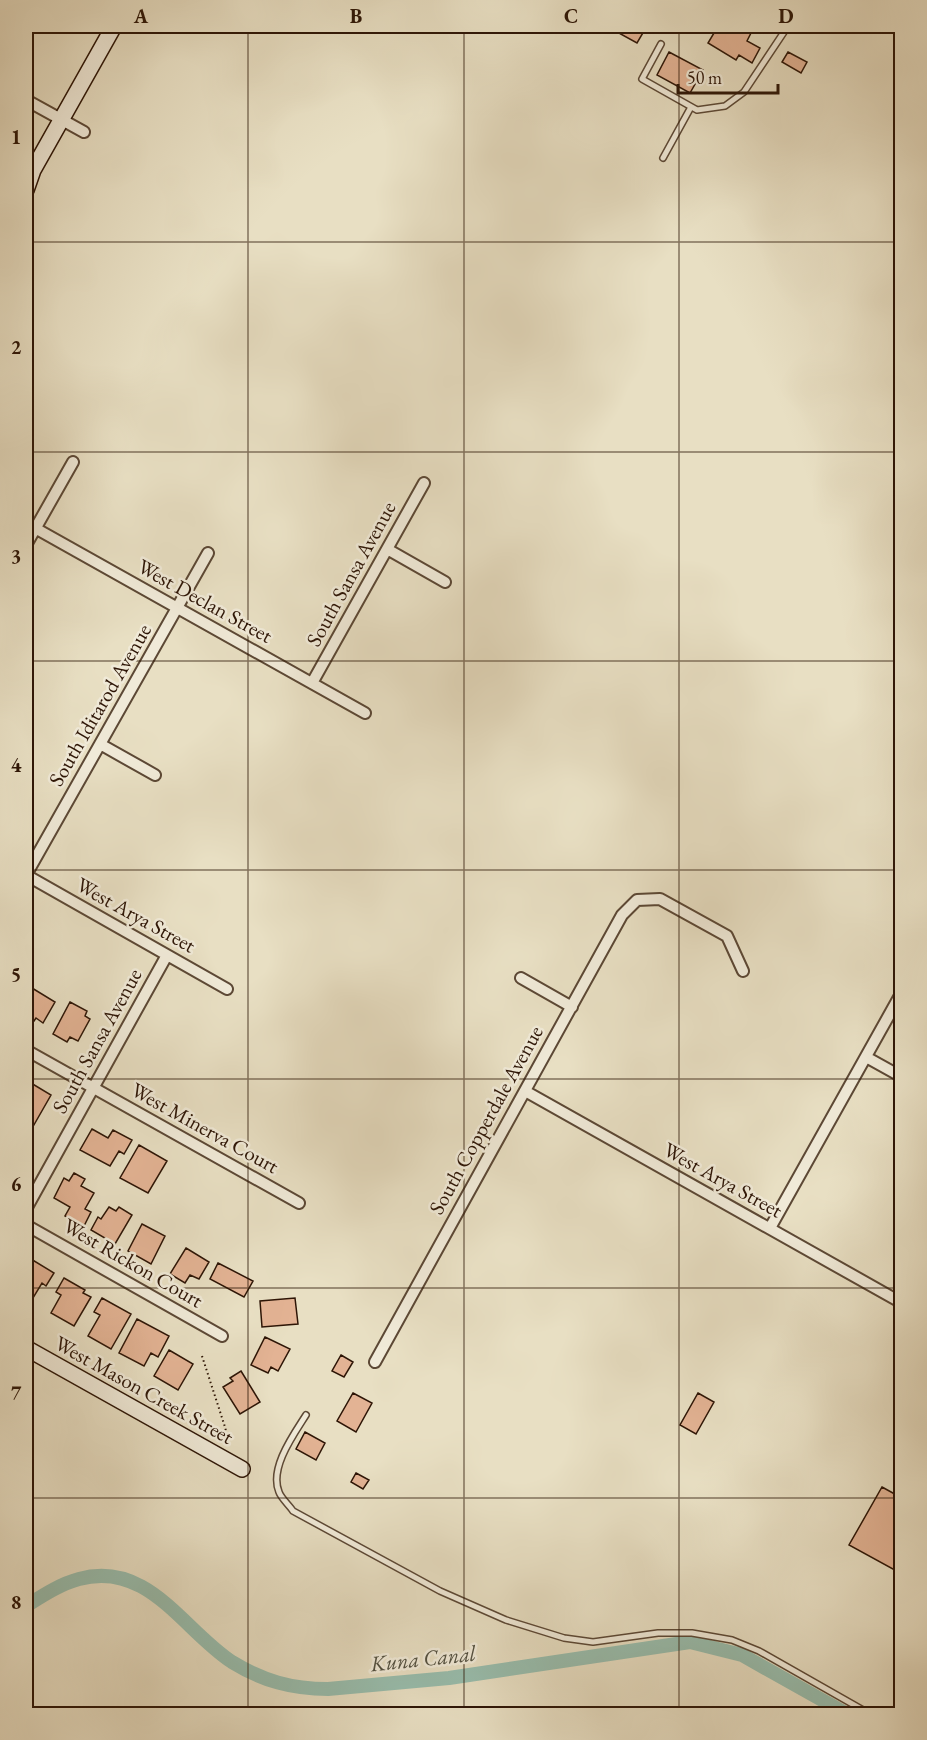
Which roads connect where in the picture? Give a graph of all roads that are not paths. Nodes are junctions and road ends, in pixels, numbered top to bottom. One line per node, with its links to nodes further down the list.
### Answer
1 (114, 26): 8 (street)
2 (772, 26): 4 (lane)
3 (789, 26): 4 (lane)
4 (784, 32): 7 (lane)
5 (661, 44): 7 (lane)
6 (26, 100): 8 (street)
7 (691, 107): 10 (lane)
8 (62, 120): 9 (street); 11 (street)
9 (84, 132)
10 (663, 158)
11 (26, 190)
12 (73, 462): 14 (street)
13 (424, 483): 16 (street, South Sansa Avenue)
14 (30, 526): 15 (street); 19 (street, West Declan Street)
15 (26, 545)
16 (387, 549): 18 (street); 20 (street, South Sansa Avenue)
17 (208, 554): 19 (street, South Iditarod Avenue)
18 (445, 582)
19 (177, 608): 20 (street, West Declan Street); 22 (street, South Iditarod Avenue)
20 (312, 683): 21 (street, West Declan Street)
21 (365, 713)
22 (100, 744): 23 (street); 24 (street, South Iditarod Avenue)
23 (155, 775)
24 (26, 875): 25 (street, West Arya Street)
25 (167, 954): 28 (street, West Arya Street); 34 (street, South Sansa Avenue)
26 (743, 971): 30 (street, South Copperdale Avenue)
27 (521, 978): 30 (street)
28 (227, 988)
29 (902, 992): 32 (street)
30 (572, 1007): 35 (street, South Copperdale Avenue)
31 (26, 1050): 34 (street, West Minerva Court)
32 (866, 1057): 33 (street); 39 (street)
33 (902, 1077)
34 (93, 1088): 36 (street, West Minerva Court); 37 (street, South Sansa Avenue)
35 (525, 1091): 39 (street, West Arya Street); 43 (street, South Copperdale Avenue)
36 (299, 1203)
37 (26, 1209)
38 (26, 1225): 41 (street, West Rickon Court)
39 (770, 1228): 40 (street, West Arya Street)
40 (902, 1303)
41 (222, 1336)
42 (26, 1348): 45 (street, West Mason Creek Street)
43 (375, 1362)
44 (306, 1415): 46 (lane)
45 (242, 1469)
46 (870, 1714)

